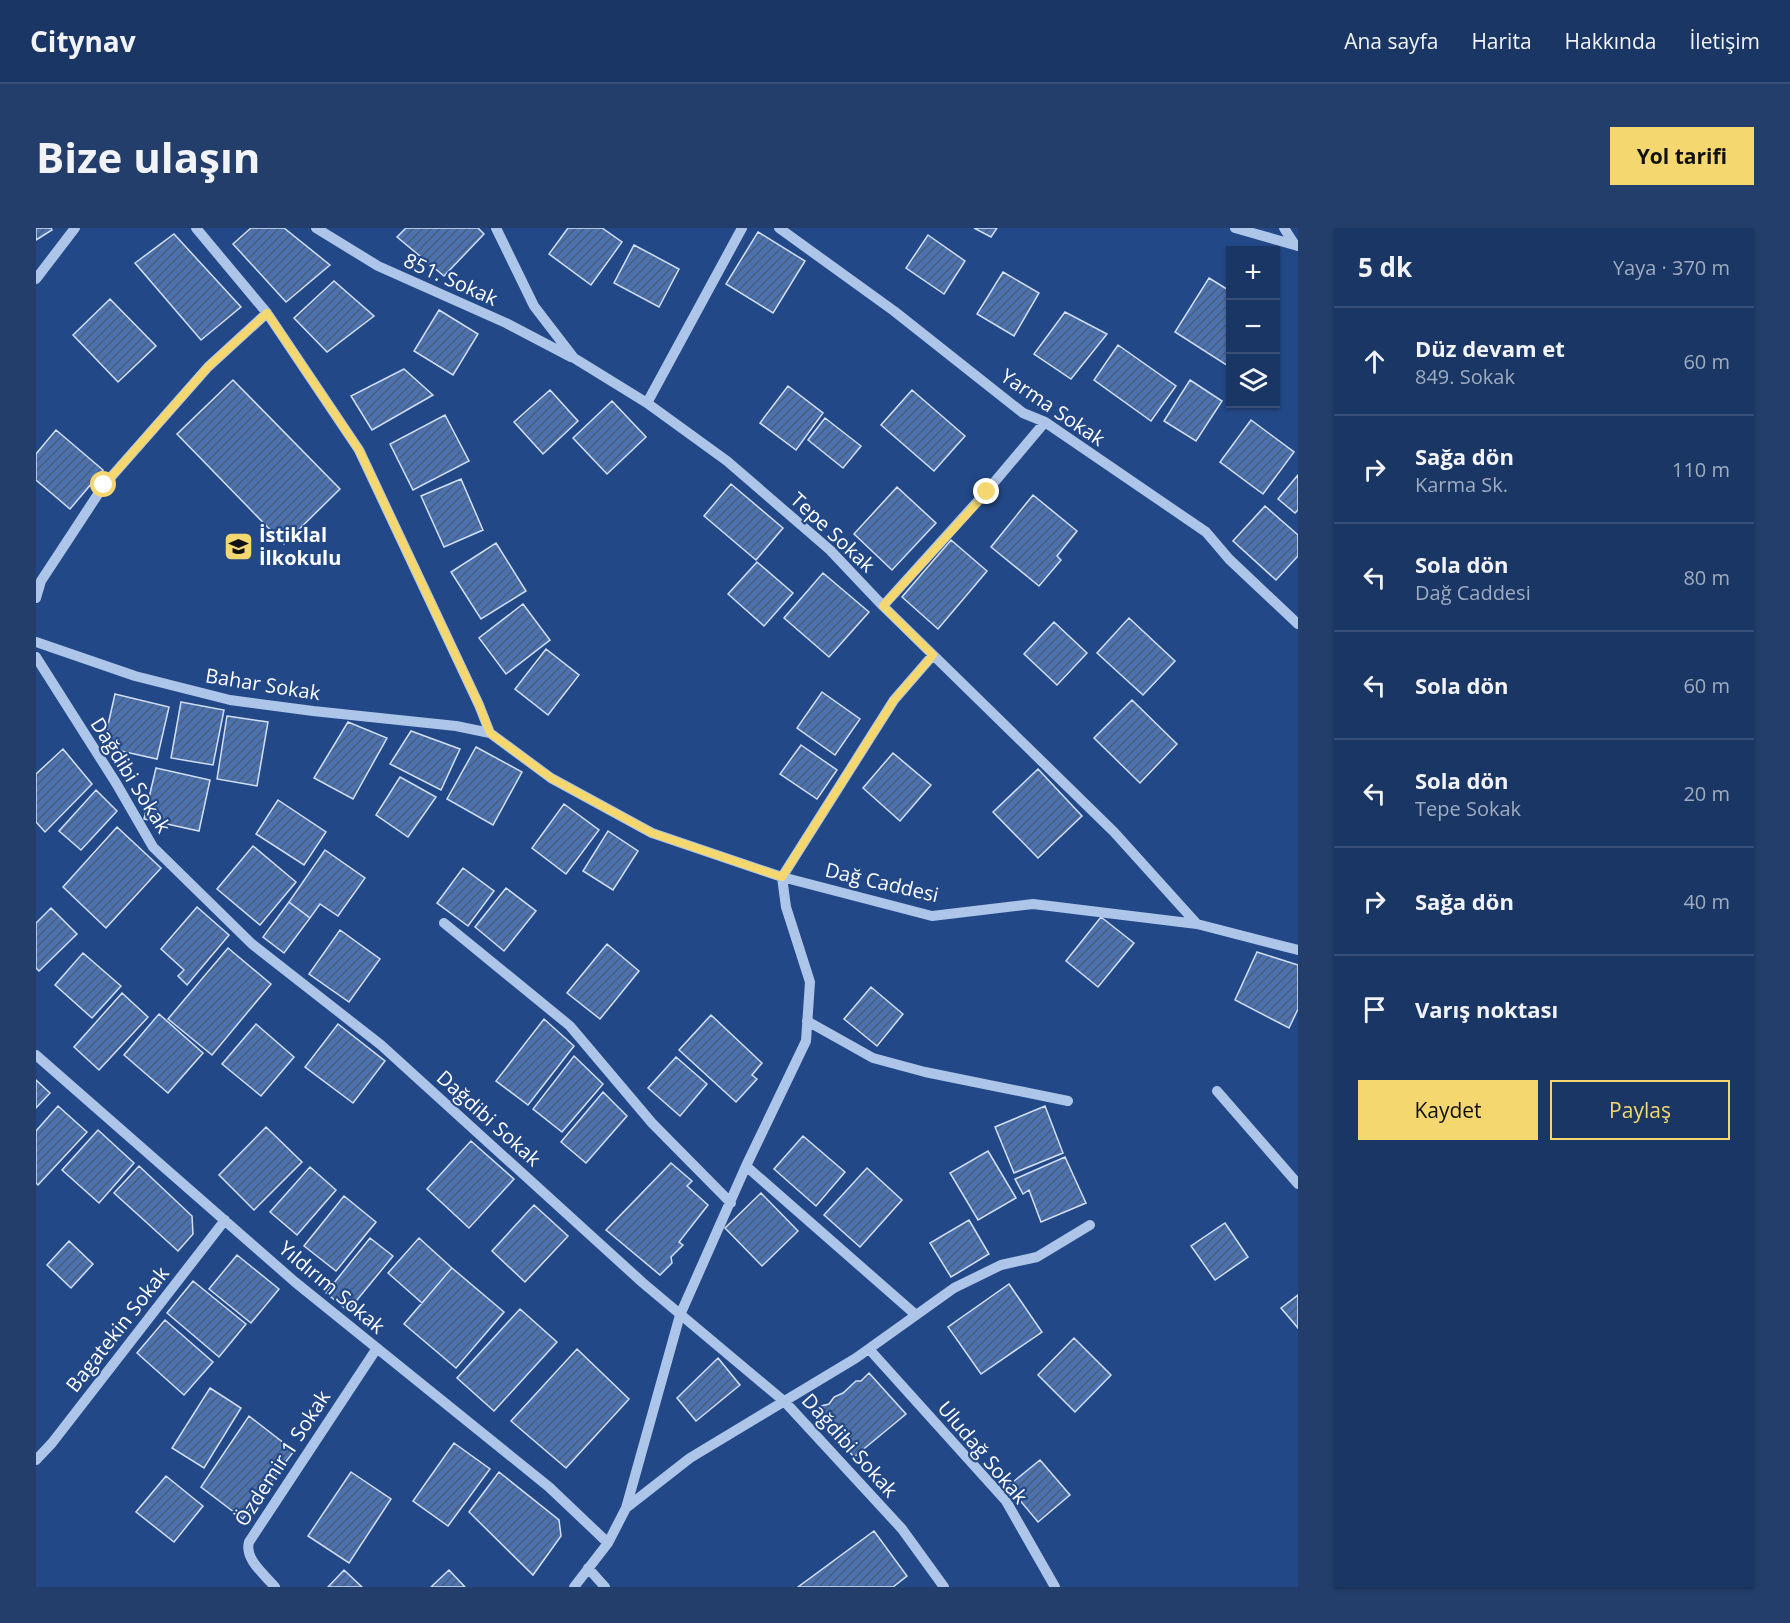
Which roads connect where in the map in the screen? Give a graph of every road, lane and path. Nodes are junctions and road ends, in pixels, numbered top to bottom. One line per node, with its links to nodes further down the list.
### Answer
1 (75, 228): 10 (street)
2 (196, 228): 11 (street)
3 (316, 228): 12 (street, 851. Sokak)
4 (496, 228): 12 (street, Tepe Sokak)
5 (741, 228): 13 (street)
6 (779, 228): 14 (street, Yarma Sokak)
7 (1235, 228): 9 (street)
8 (1284, 228): 9 (street)
9 (1296, 246)
10 (36, 279)
11 (267, 313): 15 (street); 21 (street)
12 (574, 358): 13 (street, Tepe Sokak)
13 (647, 403): 16 (street, Tepe Sokak)
14 (1044, 423): 16 (street); 17 (street, Yarma Sokak)
15 (36, 598)
16 (883, 606): 19 (street, Tepe Sokak)
17 (1298, 624)
18 (36, 642): 21 (street, Bahar Sokak)
19 (933, 655): 22 (street); 24 (street, Tepe Sokak)
20 (36, 657): 35 (street, Dağdibi Sokak)
21 (490, 733): 22 (street, Dağ Caddesi)
22 (782, 877): 24 (street, Dağ Caddesi); 26 (street)
23 (444, 923): 32 (street)
24 (1197, 924): 25 (street, Dağ Caddesi)
25 (1298, 950)
26 (807, 1021): 29 (street); 30 (street)
27 (36, 1054): 33 (street, Yıldırım Sokak)
28 (1217, 1091): 31 (street)
29 (1068, 1101)
30 (746, 1166): 32 (street); 36 (street)
31 (1298, 1184)
32 (731, 1203): 35 (street)
33 (225, 1220): 37 (street, Yıldırım Sokak); 40 (street, Bagatekin Sokak)
34 (1090, 1225): 36 (street)
35 (680, 1315): 39 (street, Dağdibi Sokak); 41 (street)
36 (916, 1315): 38 (street)
37 (377, 1348): 42 (street, Yıldırım Sokak); 44 (street, Özdemir 1 Sokak)
38 (869, 1349): 39 (street); 48 (street, Uludağ Sokak)
39 (785, 1402): 41 (street); 47 (street, Dağdibi Sokak)
40 (36, 1460)
41 (626, 1508): 42 (street)
42 (608, 1544): 43 (street)
43 (588, 1568): 45 (street); 46 (street)
44 (275, 1587)
45 (574, 1587)
46 (605, 1587)
47 (944, 1587)
48 (1055, 1587)

